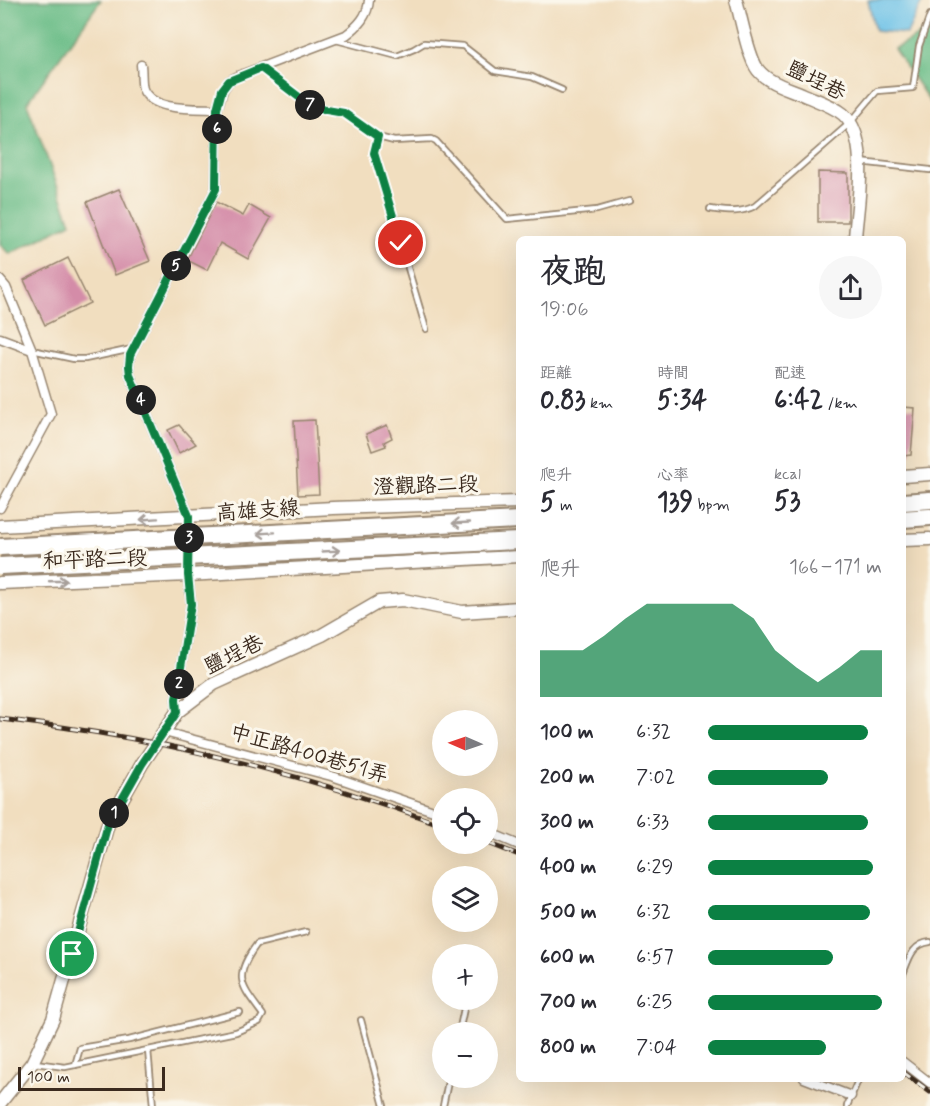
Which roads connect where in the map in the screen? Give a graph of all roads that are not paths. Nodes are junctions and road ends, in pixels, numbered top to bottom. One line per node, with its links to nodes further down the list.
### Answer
1 (369, 0): 4 (street)
2 (736, 0): 9 (street, 鹽埕巷)
3 (930, 15): 9 (lane)
4 (336, 40): 6 (street); 7 (lane)
5 (141, 65): 8 (street)
6 (261, 68): 8 (street); 10 (lane)
7 (562, 90)
8 (217, 109): 19 (street)
9 (850, 123): 11 (street, 鹽埕巷); 14 (lane)
10 (378, 137): 13 (lane); 17 (lane)
11 (860, 162): 12 (lane); 15 (street, 鹽埕巷)
12 (930, 170)
13 (629, 201)
14 (710, 209)
15 (855, 236)
16 (0, 280): 20 (street)
17 (426, 329)
18 (0, 338): 20 (street)
19 (134, 348): 20 (lane); 28 (street)
20 (32, 350): 26 (street)
21 (930, 474): 22 (street)
22 (906, 476)
23 (929, 500): 24 (highway)
24 (906, 501)
25 (516, 502): 27 (street, 澄觀路二段)
26 (0, 508)
27 (333, 508): 28 (street, 和平路二段)
28 (189, 516): 32 (street, 和平路二段, one-way to 32); 39 (street)
29 (908, 518): 30 (highway)
30 (930, 518)
31 (516, 520): 36 (highway, 高雄支線, one-way to 36, bridge)
32 (0, 526)
33 (930, 539): 34 (street)
34 (906, 540)
35 (516, 541): 38 (highway, 高雄支線, one-way to 35, bridge)
36 (0, 547)
37 (516, 556): 39 (street, 和平路二段)
38 (0, 566)
39 (188, 575): 40 (street, 和平路二段, one-way to 39); 42 (street)
40 (0, 583)
41 (516, 608): 42 (street, 鹽埕巷)
42 (177, 712): 43 (street, 鹽埕巷)
43 (164, 732): 44 (street, 中正路400巷51弄); 53 (street, 鹽埕巷)
44 (432, 811)
45 (498, 836): 46 (street)
46 (516, 843)
47 (306, 932): 52 (lane)
48 (930, 942): 49 (lane)
49 (906, 968)
50 (240, 1012): 55 (lane)
51 (362, 1020): 63 (lane)
52 (148, 1050): 55 (lane); 62 (lane)
53 (32, 1062): 55 (lane); 61 (street, 鹽埕巷)
54 (906, 1064): 58 (street)
55 (75, 1065)
56 (814, 1082): 60 (street)
57 (857, 1082): 60 (lane)
58 (930, 1083)
59 (446, 1088): 64 (lane)
60 (851, 1096): 65 (lane)
61 (0, 1103)
62 (153, 1106)
63 (384, 1106)
64 (442, 1106)
65 (847, 1106)

